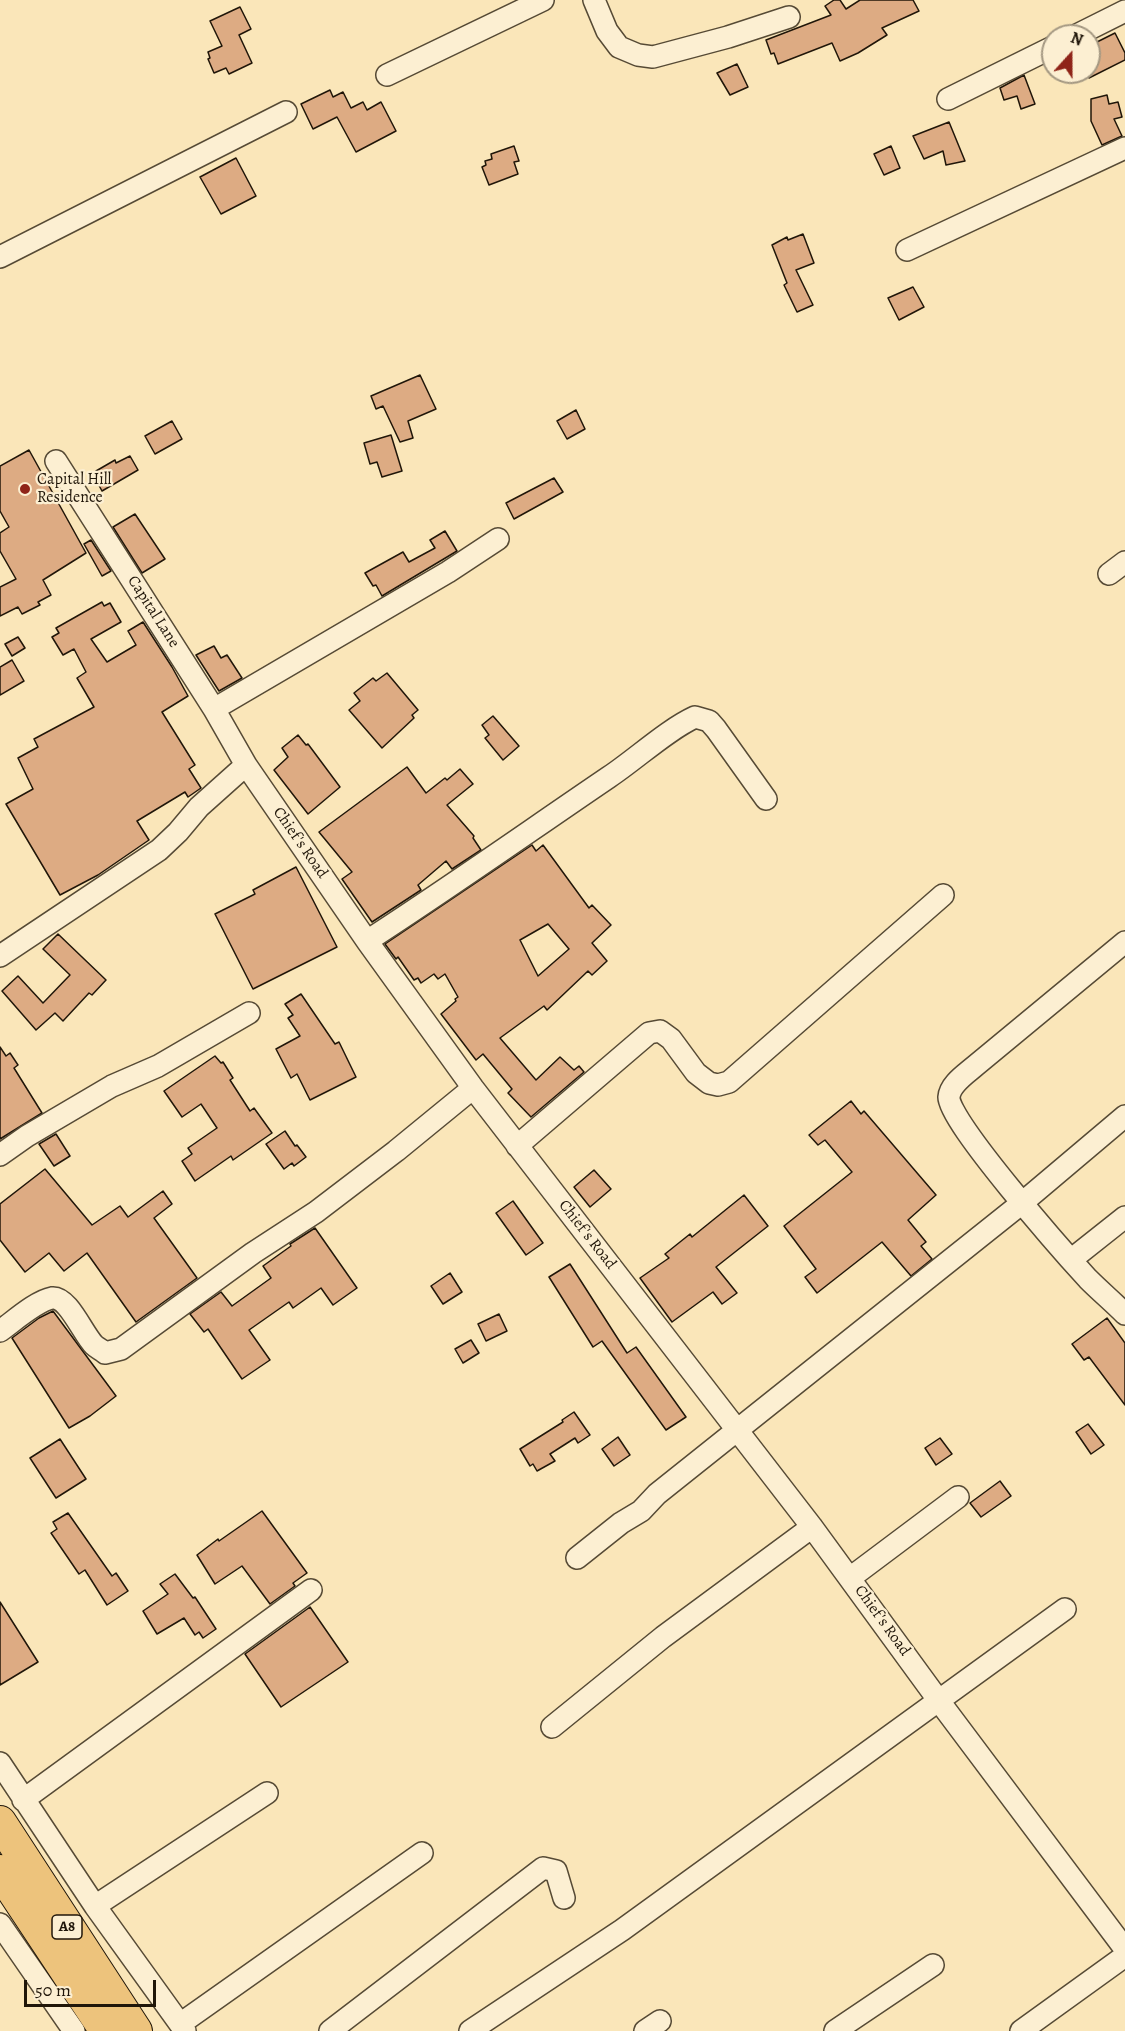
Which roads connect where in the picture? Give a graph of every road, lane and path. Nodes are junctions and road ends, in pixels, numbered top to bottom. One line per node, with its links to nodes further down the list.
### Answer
1 (543, 0): 7 (street)
2 (594, 0): 4 (street)
3 (1125, 11): 5 (street)
4 (789, 17)
5 (1099, 24)
6 (1041, 53): 8 (street)
7 (387, 75)
8 (948, 99)
9 (286, 112): 12 (street)
10 (1125, 148): 11 (street)
11 (907, 250)
12 (0, 257)
13 (56, 461): 15 (street, Capital Lane)
14 (498, 539): 15 (street)
15 (214, 709): 16 (street, Capital Lane)
16 (246, 765): 19 (street, Chief's Road); 21 (street)
17 (766, 799): 19 (street)
18 (943, 895): 25 (street)
19 (367, 941): 23 (street, Chief's Road)
20 (1125, 942): 27 (street)
21 (0, 956)
22 (249, 1013): 26 (street)
23 (473, 1088): 25 (street, Chief's Road); 31 (street)
24 (1125, 1116): 27 (street)
25 (517, 1146): 32 (street, Chief's Road)
26 (0, 1155)
27 (1022, 1203): 29 (street); 32 (street)
28 (1125, 1218): 29 (street)
29 (1072, 1259): 30 (street)
30 (1125, 1314)
31 (0, 1330)
32 (738, 1431): 34 (street, Chief's Road); 35 (street)
33 (958, 1497): 36 (street)
34 (812, 1527): 36 (street, Chief's Road); 40 (street)
35 (578, 1558)
36 (850, 1578): 39 (street, Chief's Road)
37 (312, 1590): 43 (street)
38 (1065, 1609): 39 (street)
39 (939, 1701): 51 (street, Chief's Road); 59 (street)
40 (552, 1727)
41 (0, 1763): 43 (street)
42 (267, 1794): 48 (street)
43 (23, 1800): 48 (street)
44 (0, 1822): 57 (highway, A8)
45 (422, 1853): 54 (street)
46 (0, 1871): 50 (highway, A8)
47 (564, 1898): 58 (street)
48 (95, 1906): 54 (street)
49 (0, 1924): 50 (street)
50 (31, 1944): 55 (street); 56 (highway, A8)
51 (1125, 1949)
52 (1125, 1956): 61 (street)
53 (933, 1965): 60 (street)
54 (182, 2027)
55 (74, 2031)
56 (106, 2031)
57 (136, 2031)
58 (330, 2031)
59 (470, 2031)
60 (835, 2031)
61 (1022, 2031)

